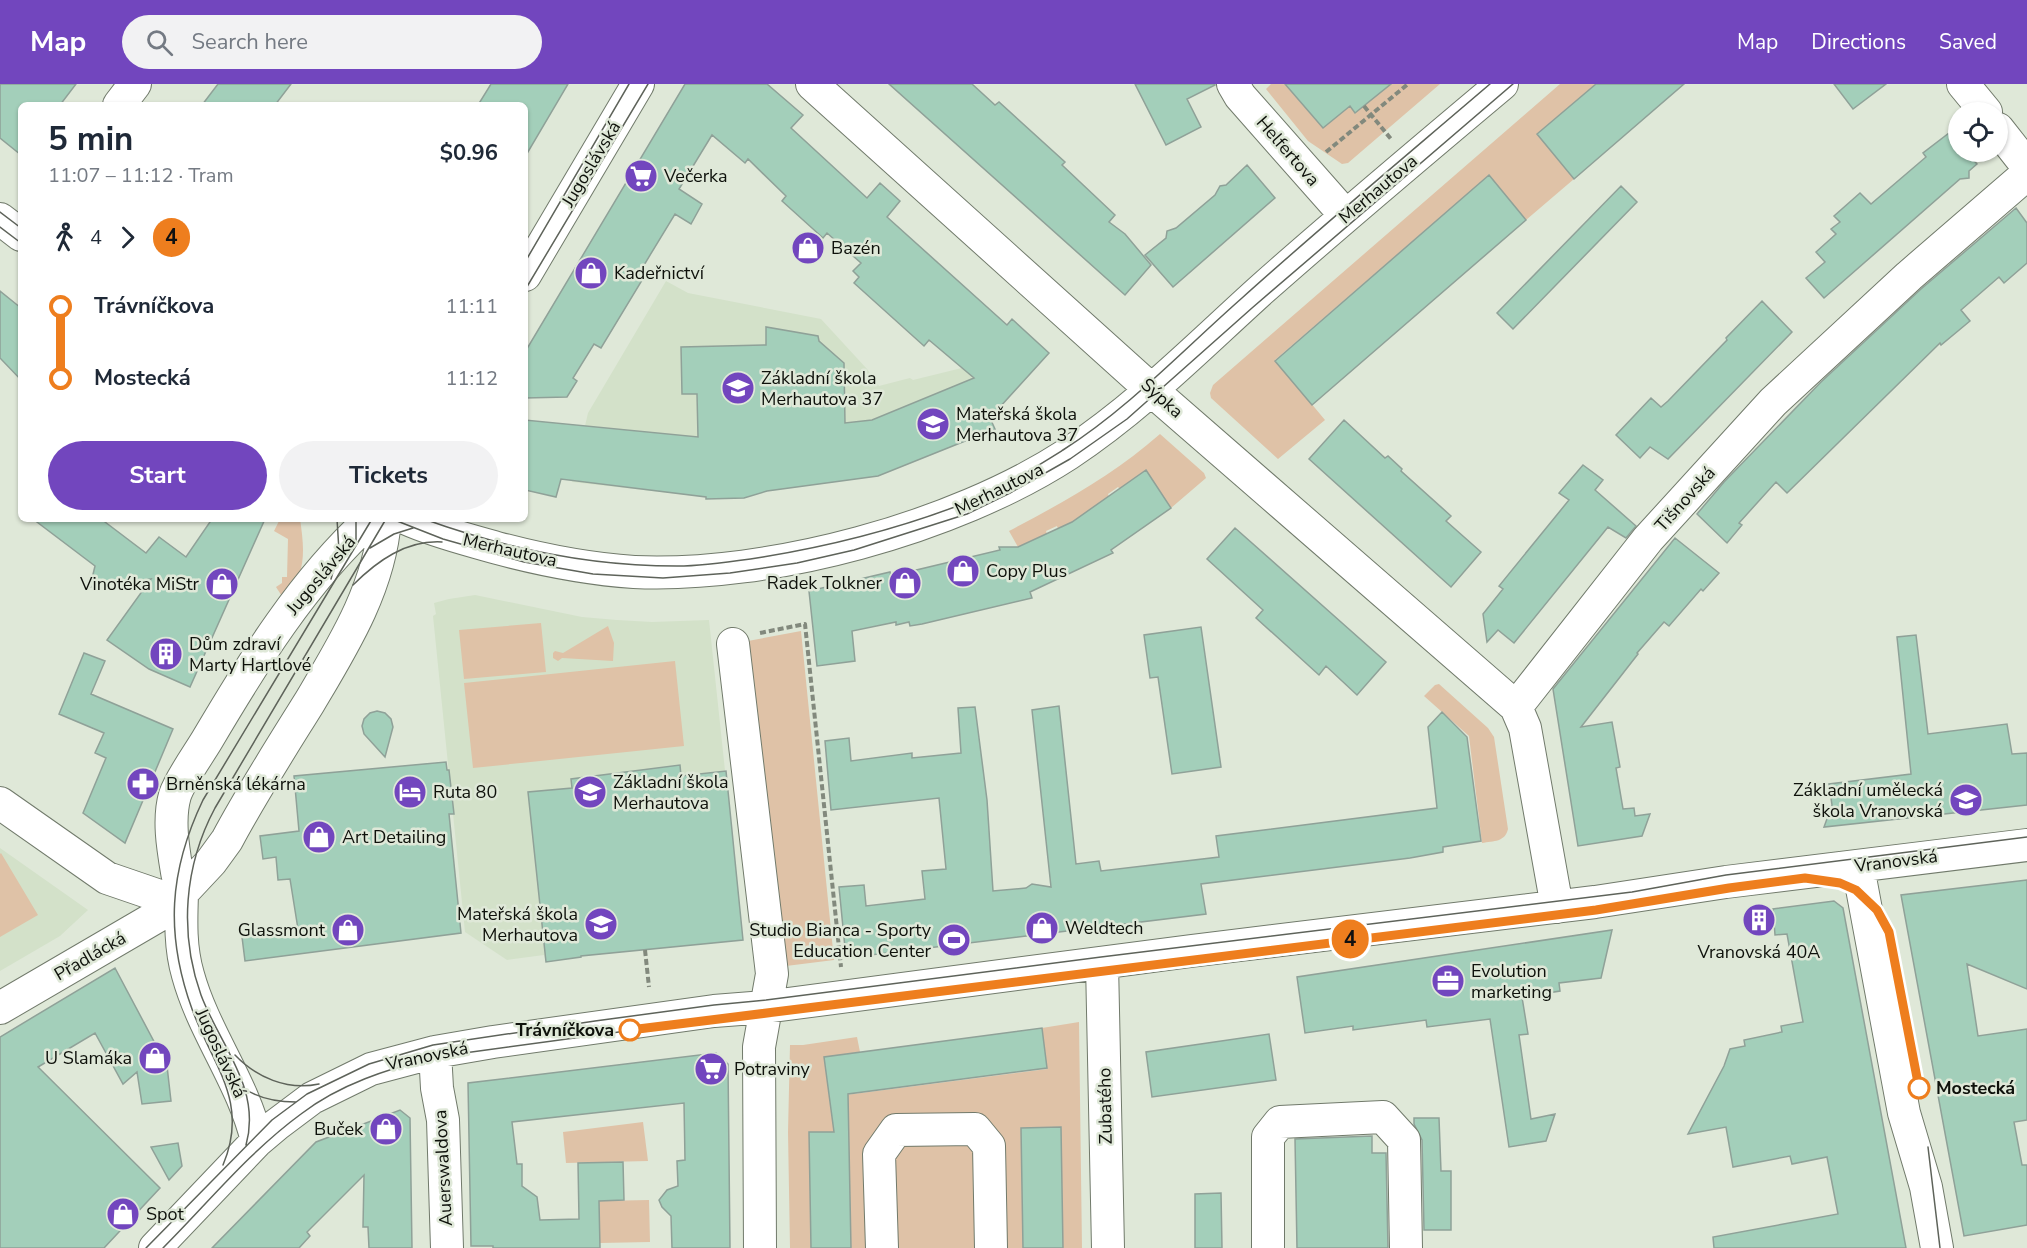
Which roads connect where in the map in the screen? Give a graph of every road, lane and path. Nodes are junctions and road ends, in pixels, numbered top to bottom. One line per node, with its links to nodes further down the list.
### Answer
1 (135, 84): 8 (street)
2 (638, 84): 18 (street, Jugoslávská)
3 (812, 84): 19 (street, Sýpka)
4 (1233, 84): 17 (street, Helfertova)
5 (1408, 84): 11 (path)
6 (1502, 84): 17 (street, Merhautova)
7 (1963, 84): 9 (street)
8 (120, 102)
9 (1978, 102)
10 (1364, 106): 11 (path)
11 (1371, 115): 12 (path); 14 (path)
12 (1391, 139)
13 (2008, 142): 15 (street)
14 (1319, 157)
15 (2027, 166)
16 (2027, 174): 25 (street, Tišnovská)
17 (1346, 216): 19 (street, Merhautova)
18 (528, 270)
19 (1152, 389): 22 (street, Merhautova); 25 (street, Sýpka)
20 (367, 522): 29 (street, Jugoslávská)
21 (385, 522): 29 (street, Jugoslávská)
22 (415, 522)
23 (791, 627): 33 (path)
24 (733, 644): 35 (street)
25 (1516, 707): 30 (street)
26 (0, 803): 29 (street)
27 (2027, 844): 28 (street, Vranovská)
28 (1859, 876): 30 (street, Vranovská); 47 (street)
29 (181, 898): 36 (street, Přadlácká); 38 (street, Jugoslávská)
30 (1557, 907): 32 (street, Vranovská)
31 (645, 950): 34 (path)
32 (1102, 963): 35 (street, Vranovská); 44 (street, Zubatého)
33 (841, 968)
34 (649, 987)
35 (765, 1007): 37 (street, Vranovská); 41 (street)
36 (0, 1008)
37 (435, 1052): 38 (street, Vranovská); 40 (street, Auerswaldova)
38 (257, 1142): 39 (street, Vranovská)
39 (154, 1248)
40 (447, 1248)
41 (760, 1248)
42 (882, 1248): 43 (street)
43 (991, 1248)
44 (1108, 1248)
45 (1268, 1248): 46 (street)
46 (1406, 1248)
47 (1937, 1248)

